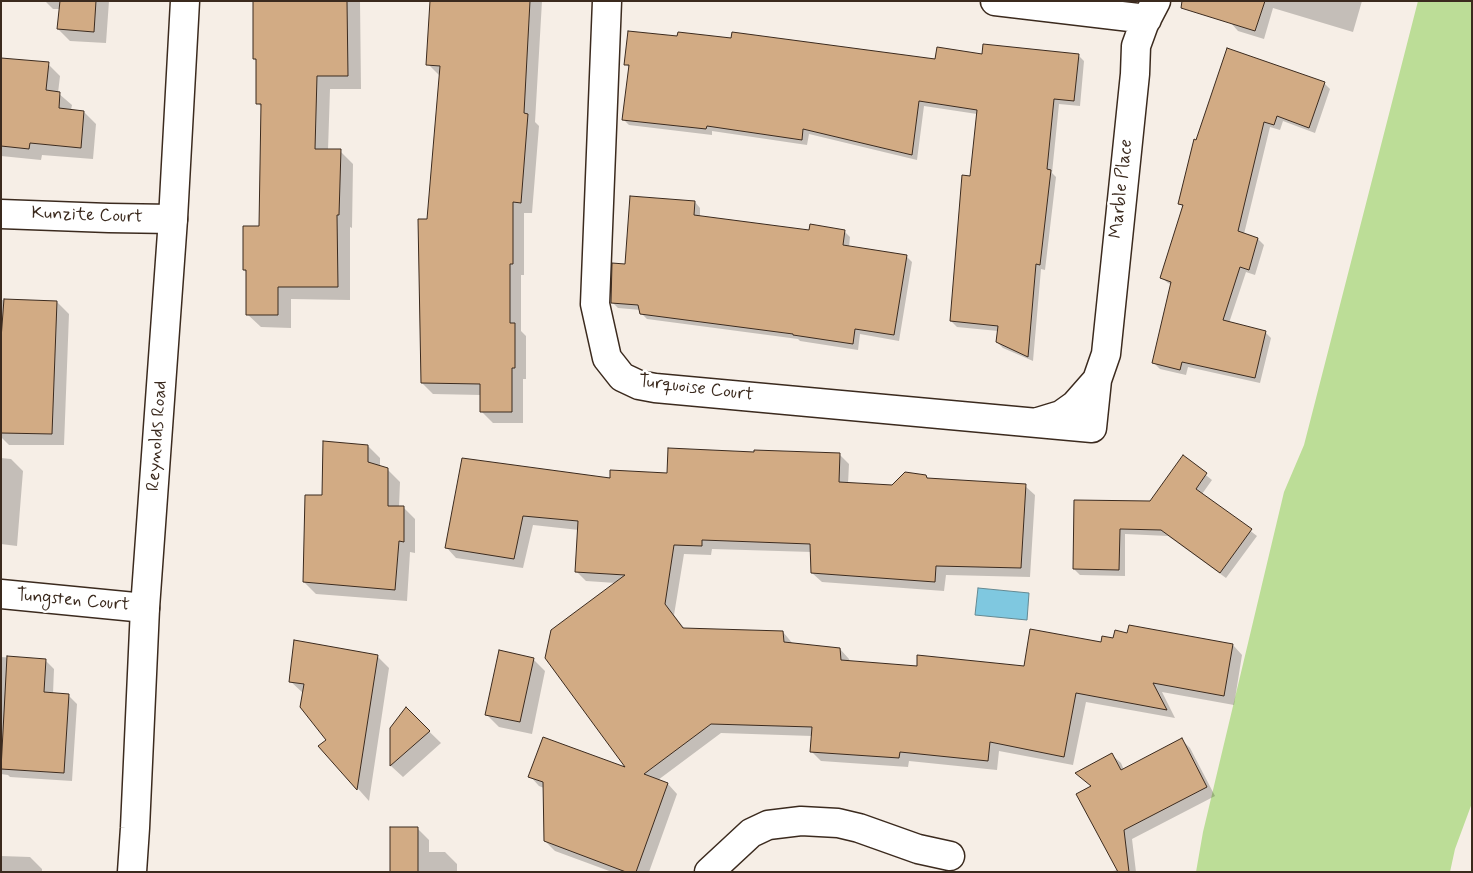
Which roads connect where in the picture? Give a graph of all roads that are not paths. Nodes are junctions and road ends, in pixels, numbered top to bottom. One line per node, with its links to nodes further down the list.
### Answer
1 (185, 1): 6 (street, Reynolds Road)
2 (607, 1): 8 (street, Turquoise Court)
3 (995, 1): 4 (street)
4 (1151, 10): 7 (street, Marble Place)
5 (1, 214): 6 (street, Kunzite Court)
6 (173, 219): 11 (street, Reynolds Road)
7 (1097, 380): 8 (street, Marble Place); 9 (street, Marble Place)
8 (1036, 423): 9 (street, Turquoise Court)
9 (1092, 428)
10 (1, 594): 11 (street, Tungsten Court)
11 (146, 608): 13 (street, Reynolds Road)
12 (950, 856): 14 (street)
13 (132, 872)
14 (709, 872)

